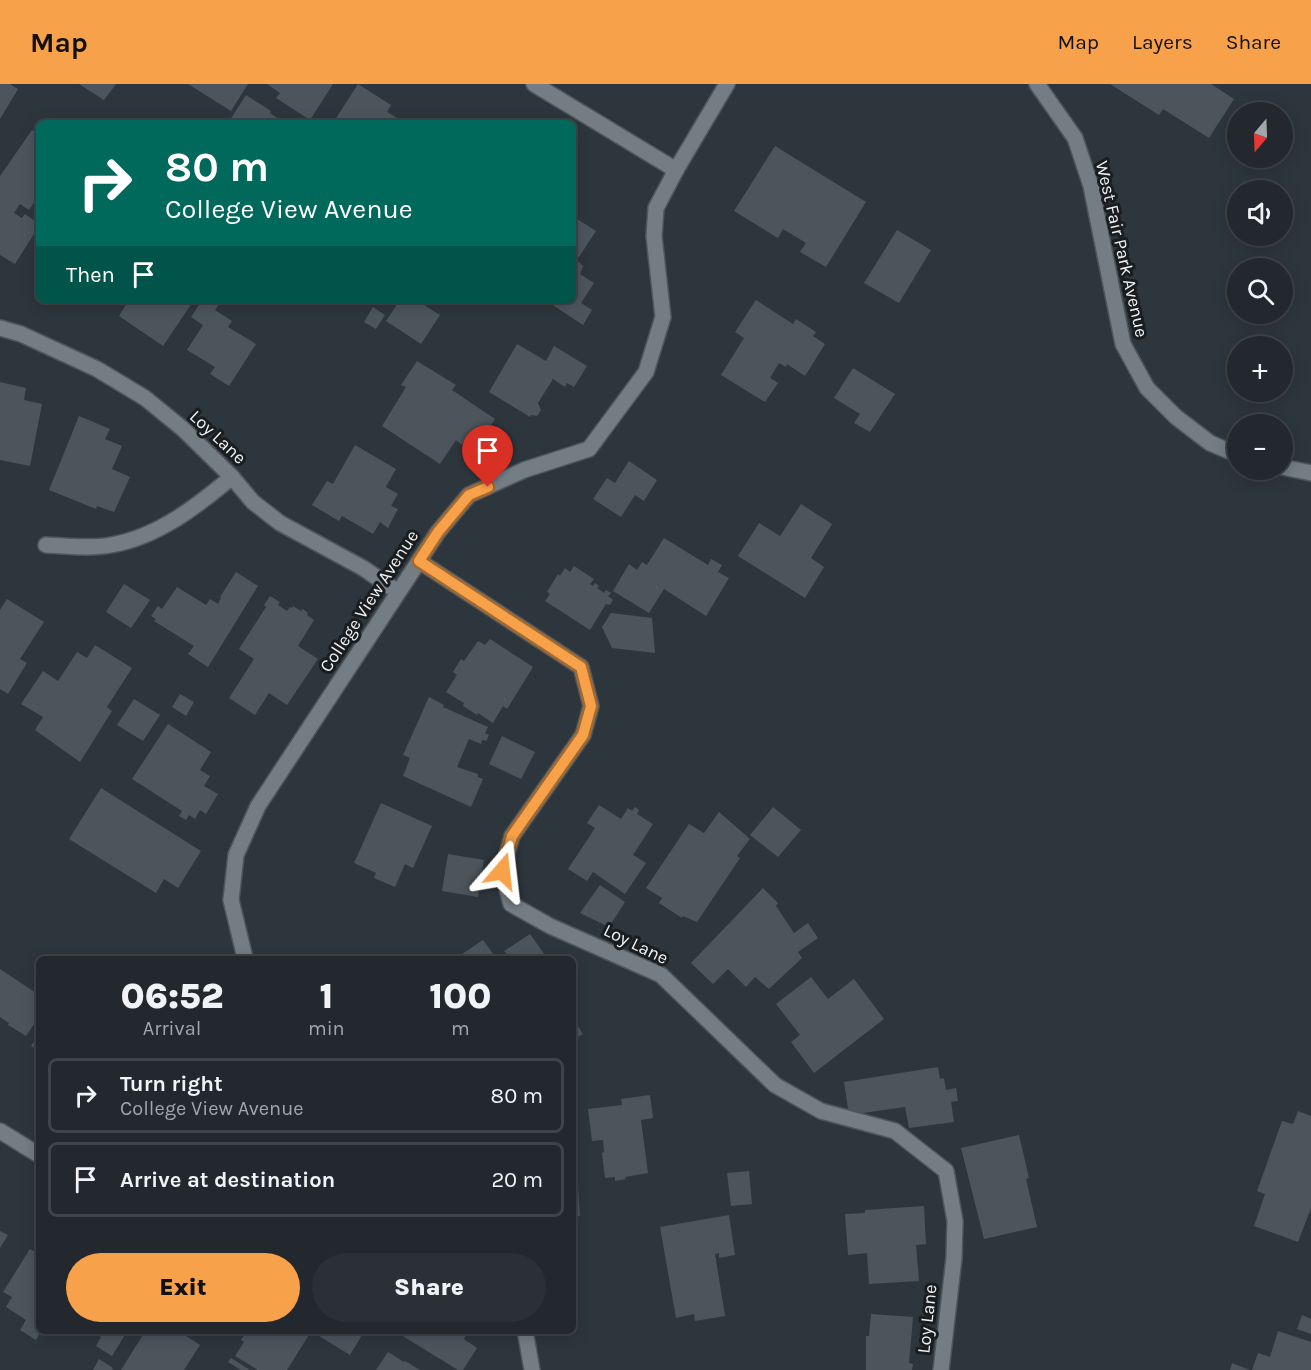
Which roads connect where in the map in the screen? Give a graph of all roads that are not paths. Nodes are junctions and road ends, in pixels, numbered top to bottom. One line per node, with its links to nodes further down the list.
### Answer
1 (534, 84): 4 (street)
2 (728, 84): 4 (street, College View Avenue)
3 (1037, 84): 6 (street, West Fair Park Avenue)
4 (676, 170): 11 (street, College View Avenue)
5 (0, 328): 9 (street, Loy Lane)
6 (1227, 450)
7 (1293, 469): 8 (street)
8 (1311, 473)
9 (232, 477): 10 (street); 12 (street, Loy Lane)
10 (46, 544)
11 (419, 561): 12 (street, College View Avenue); 18 (street, Loy Lane)
12 (398, 592): 13 (street, College View Avenue)
13 (245, 956)
14 (0, 1131): 15 (street)
15 (36, 1153)
16 (526, 1334): 17 (street)
17 (532, 1370)
18 (941, 1370)

